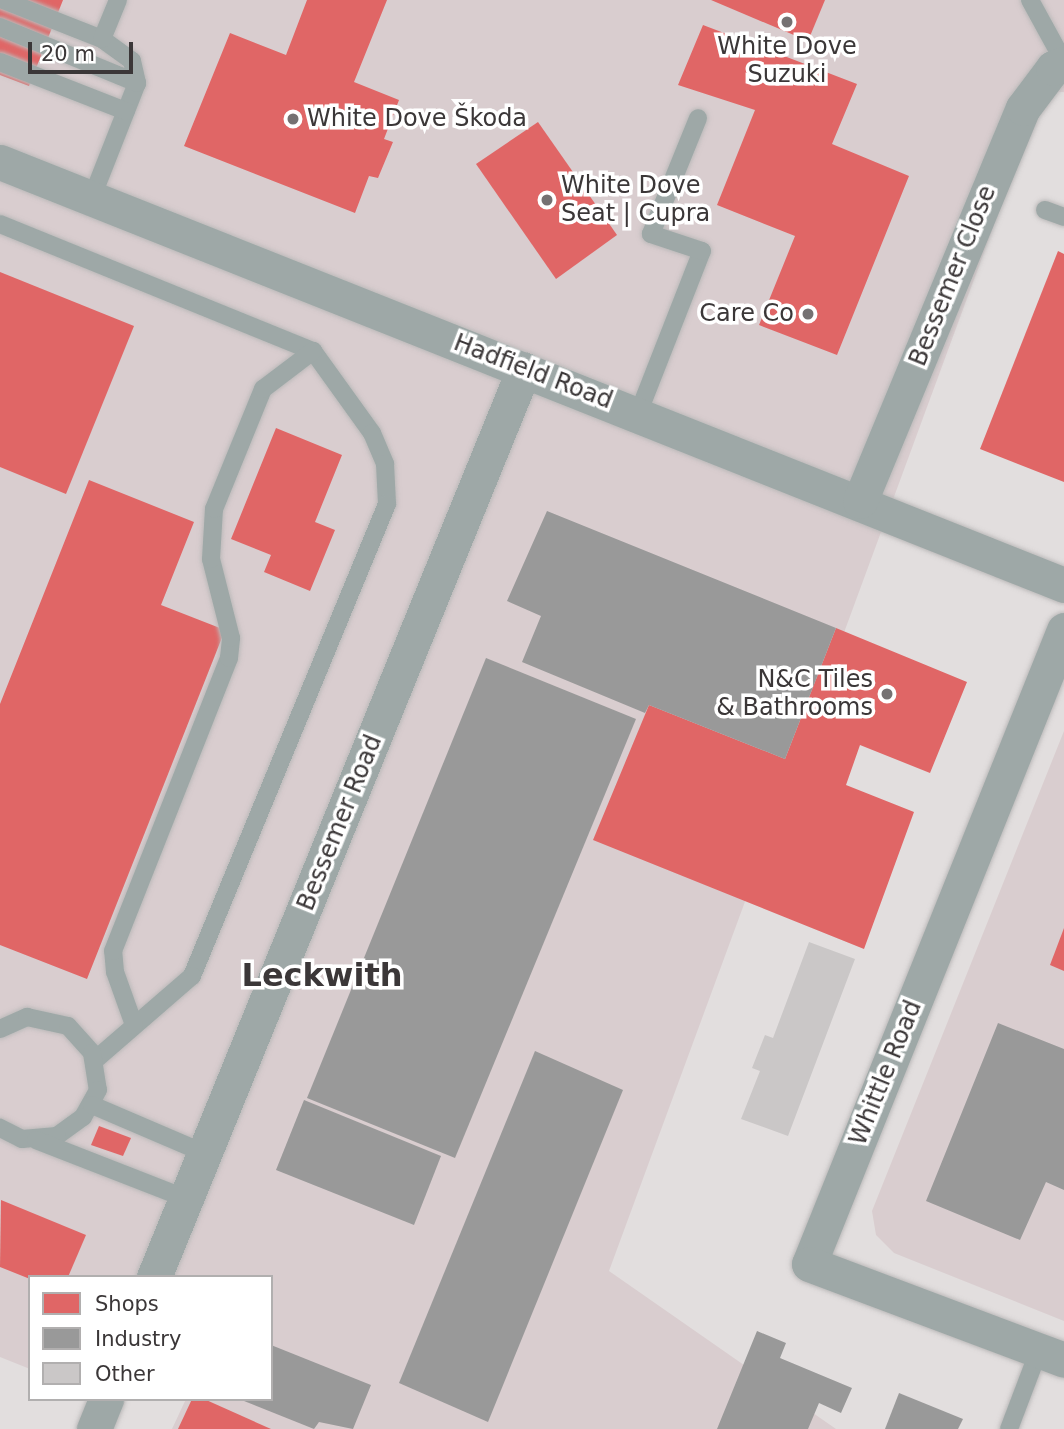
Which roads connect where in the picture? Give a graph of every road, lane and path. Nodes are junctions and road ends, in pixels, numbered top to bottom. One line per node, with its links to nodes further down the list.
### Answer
1 (3, 0): 6 (lane)
2 (98, 0): 4 (lane)
3 (1030, 0): 8 (lane)
4 (117, 4): 6 (lane)
5 (0, 27): 9 (lane)
6 (102, 39): 9 (lane)
7 (0, 62): 10 (lane)
8 (1064, 63): 20 (street, Bessemer Close)
9 (137, 83): 10 (lane)
10 (126, 111): 13 (lane)
11 (698, 118): 19 (lane)
12 (0, 162): 13 (street, Hadfield Road)
13 (91, 200): 18 (street, Hadfield Road)
14 (1045, 210): 15 (lane)
15 (1064, 217)
16 (0, 224): 17 (lane)
17 (313, 351): 23 (lane); 23 (lane)
18 (524, 369): 19 (street, Hadfield Road); 29 (street, Bessemer Road)
19 (638, 414): 20 (street, Hadfield Road)
20 (860, 501): 21 (street, Hadfield Road)
21 (1064, 585)
22 (1064, 630): 32 (street, Whittle Road)
23 (134, 1026): 25 (lane)
24 (0, 1029): 25 (lane)
25 (94, 1060): 26 (lane)
26 (92, 1105): 28 (lane); 29 (lane)
27 (2, 1132): 28 (lane)
28 (36, 1140): 30 (lane)
29 (204, 1153): 30 (street, Bessemer Road)
30 (185, 1198): 31 (street, Bessemer Road)
31 (155, 1275)
32 (1051, 1355): 35 (lane)
33 (105, 1401): 34 (street)
34 (94, 1429)
35 (1009, 1429)

